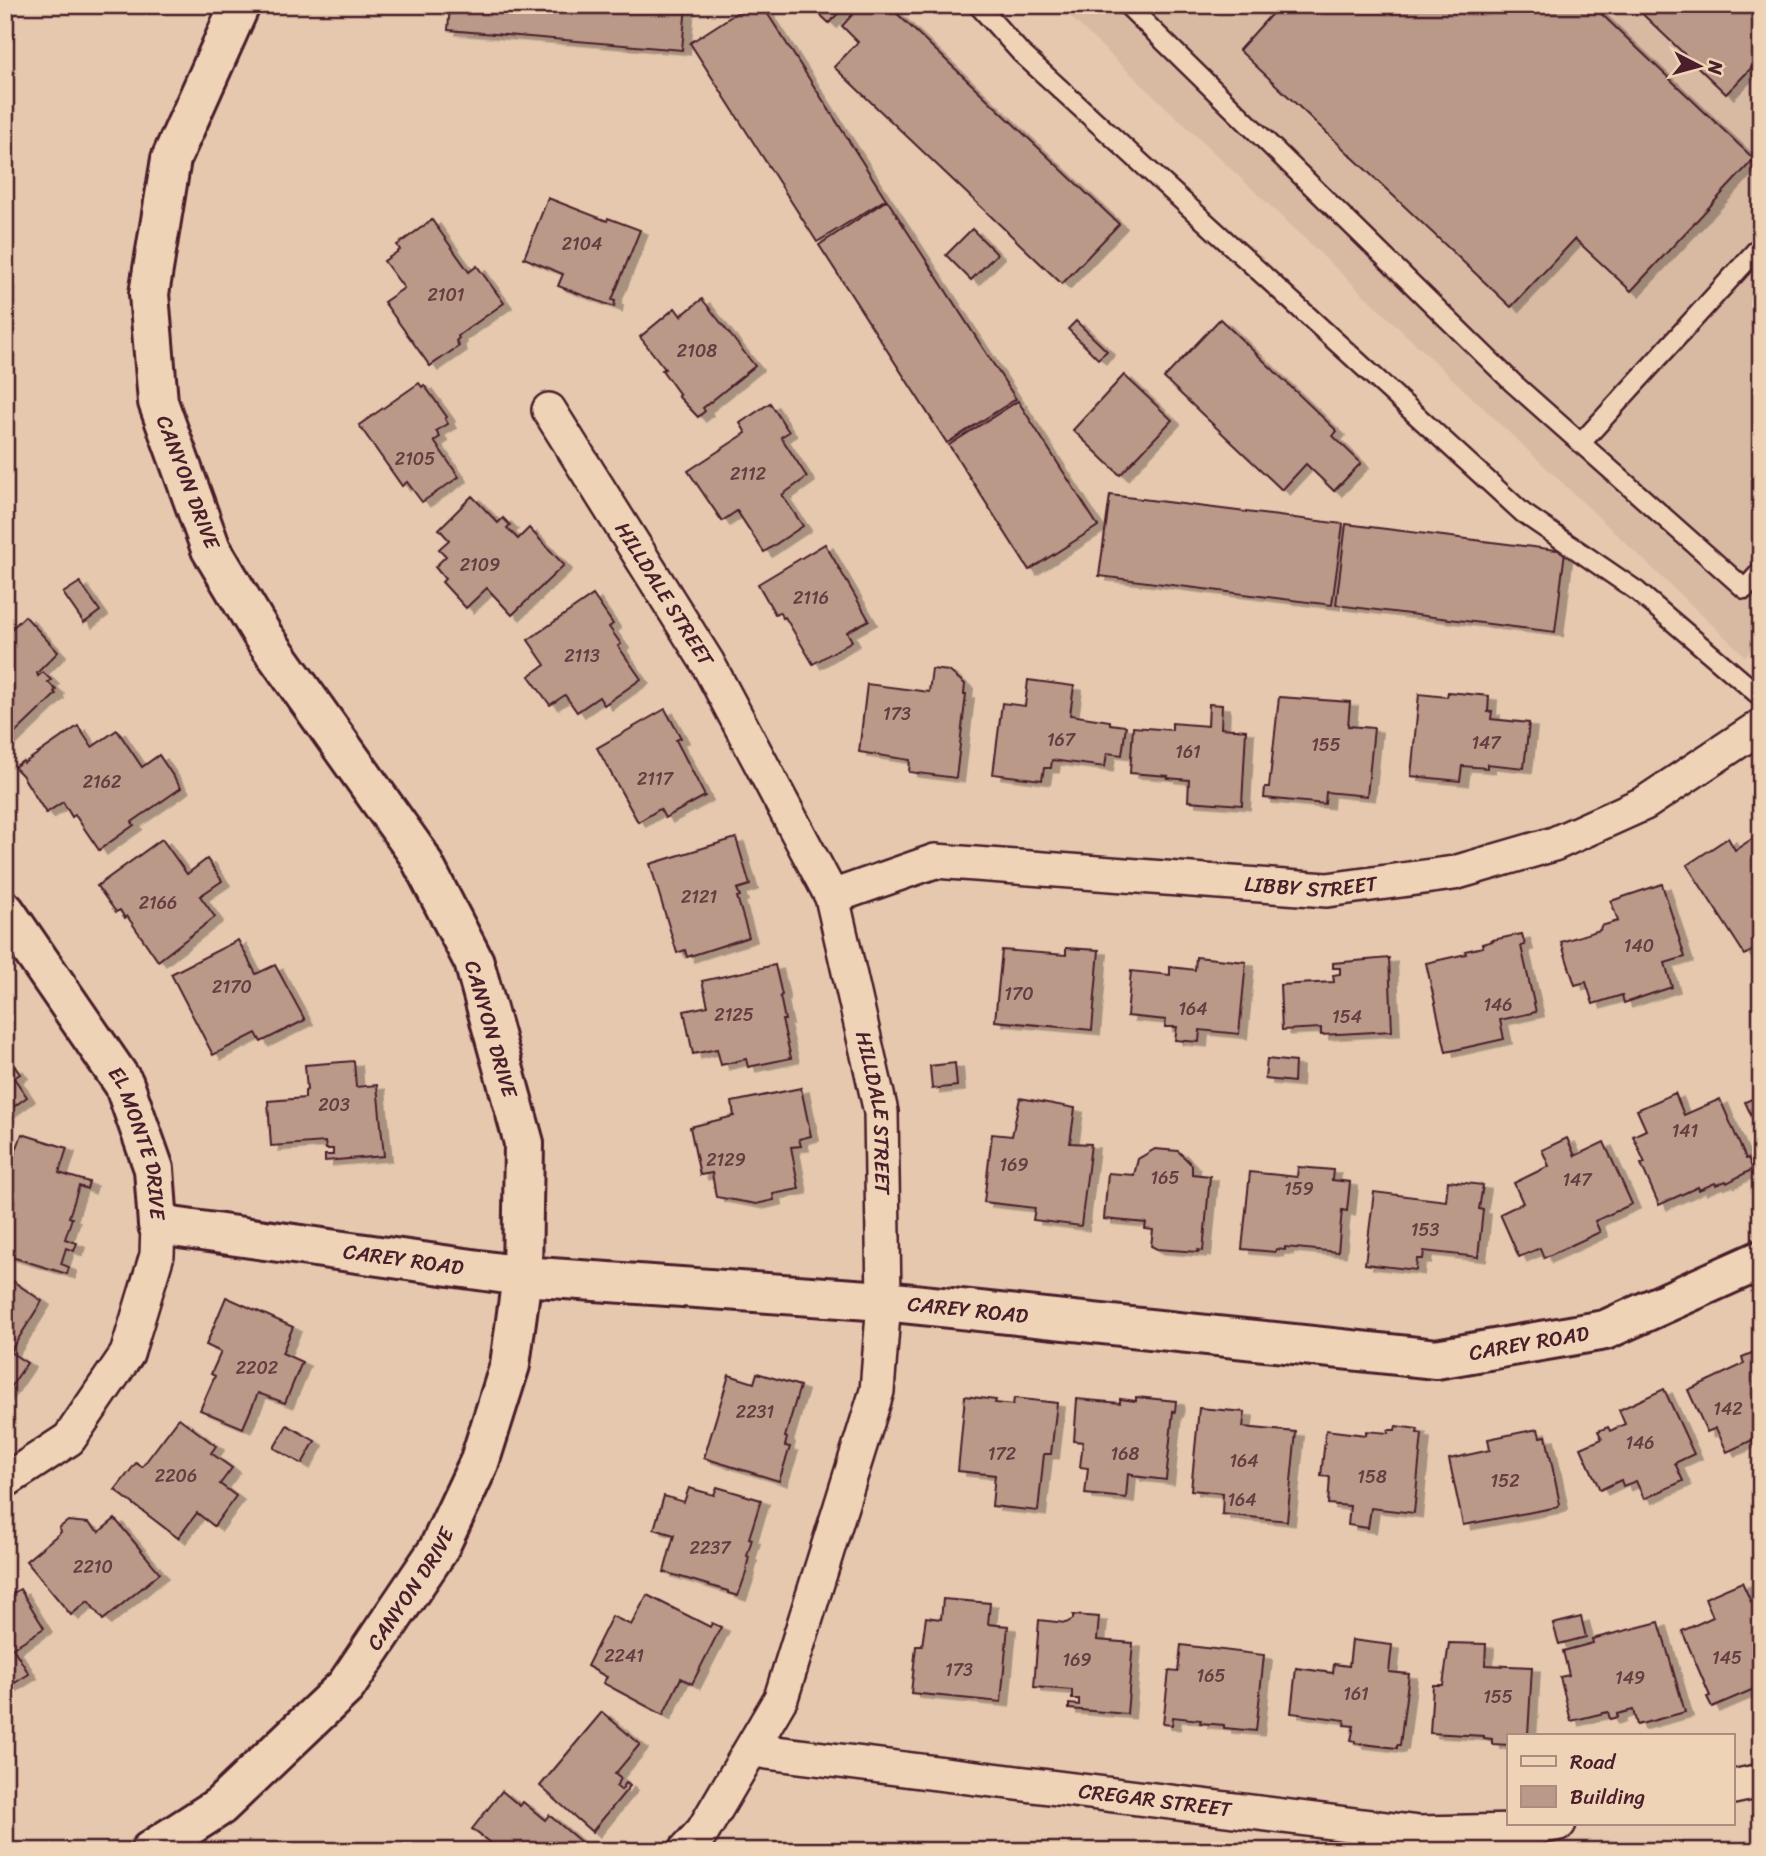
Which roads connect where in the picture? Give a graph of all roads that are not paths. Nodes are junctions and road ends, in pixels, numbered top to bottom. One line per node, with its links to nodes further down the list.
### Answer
1 (240, 5): 14 (main road, CANYON DRIVE)
2 (978, 5): 8 (lane)
3 (1127, 5): 6 (lane)
4 (1761, 245): 6 (lane)
5 (549, 410): 10 (street, HILLDALE STREET)
6 (1581, 443): 7 (lane)
7 (1761, 571)
8 (1761, 697)
9 (1761, 726): 10 (street, LIBBY STREET)
10 (832, 897): 15 (street, HILLDALE STREET)
11 (5, 911): 12 (main road, EL MONTE DRIVE)
12 (158, 1225): 14 (main road, CAREY ROAD); 16 (street, EL MONTE DRIVE)
13 (1761, 1260): 15 (main road, CAREY ROAD)
14 (522, 1276): 15 (main road, CAREY ROAD); 21 (main road, CANYON DRIVE)
15 (884, 1301): 17 (street, HILLDALE STREET)
16 (5, 1480)
17 (752, 1750): 20 (street, CREGAR STREET); 22 (street, HILLDALE STREET)
18 (1761, 1781): 19 (street)
19 (1734, 1787)
20 (1549, 1825)
21 (150, 1851)
22 (685, 1851)

